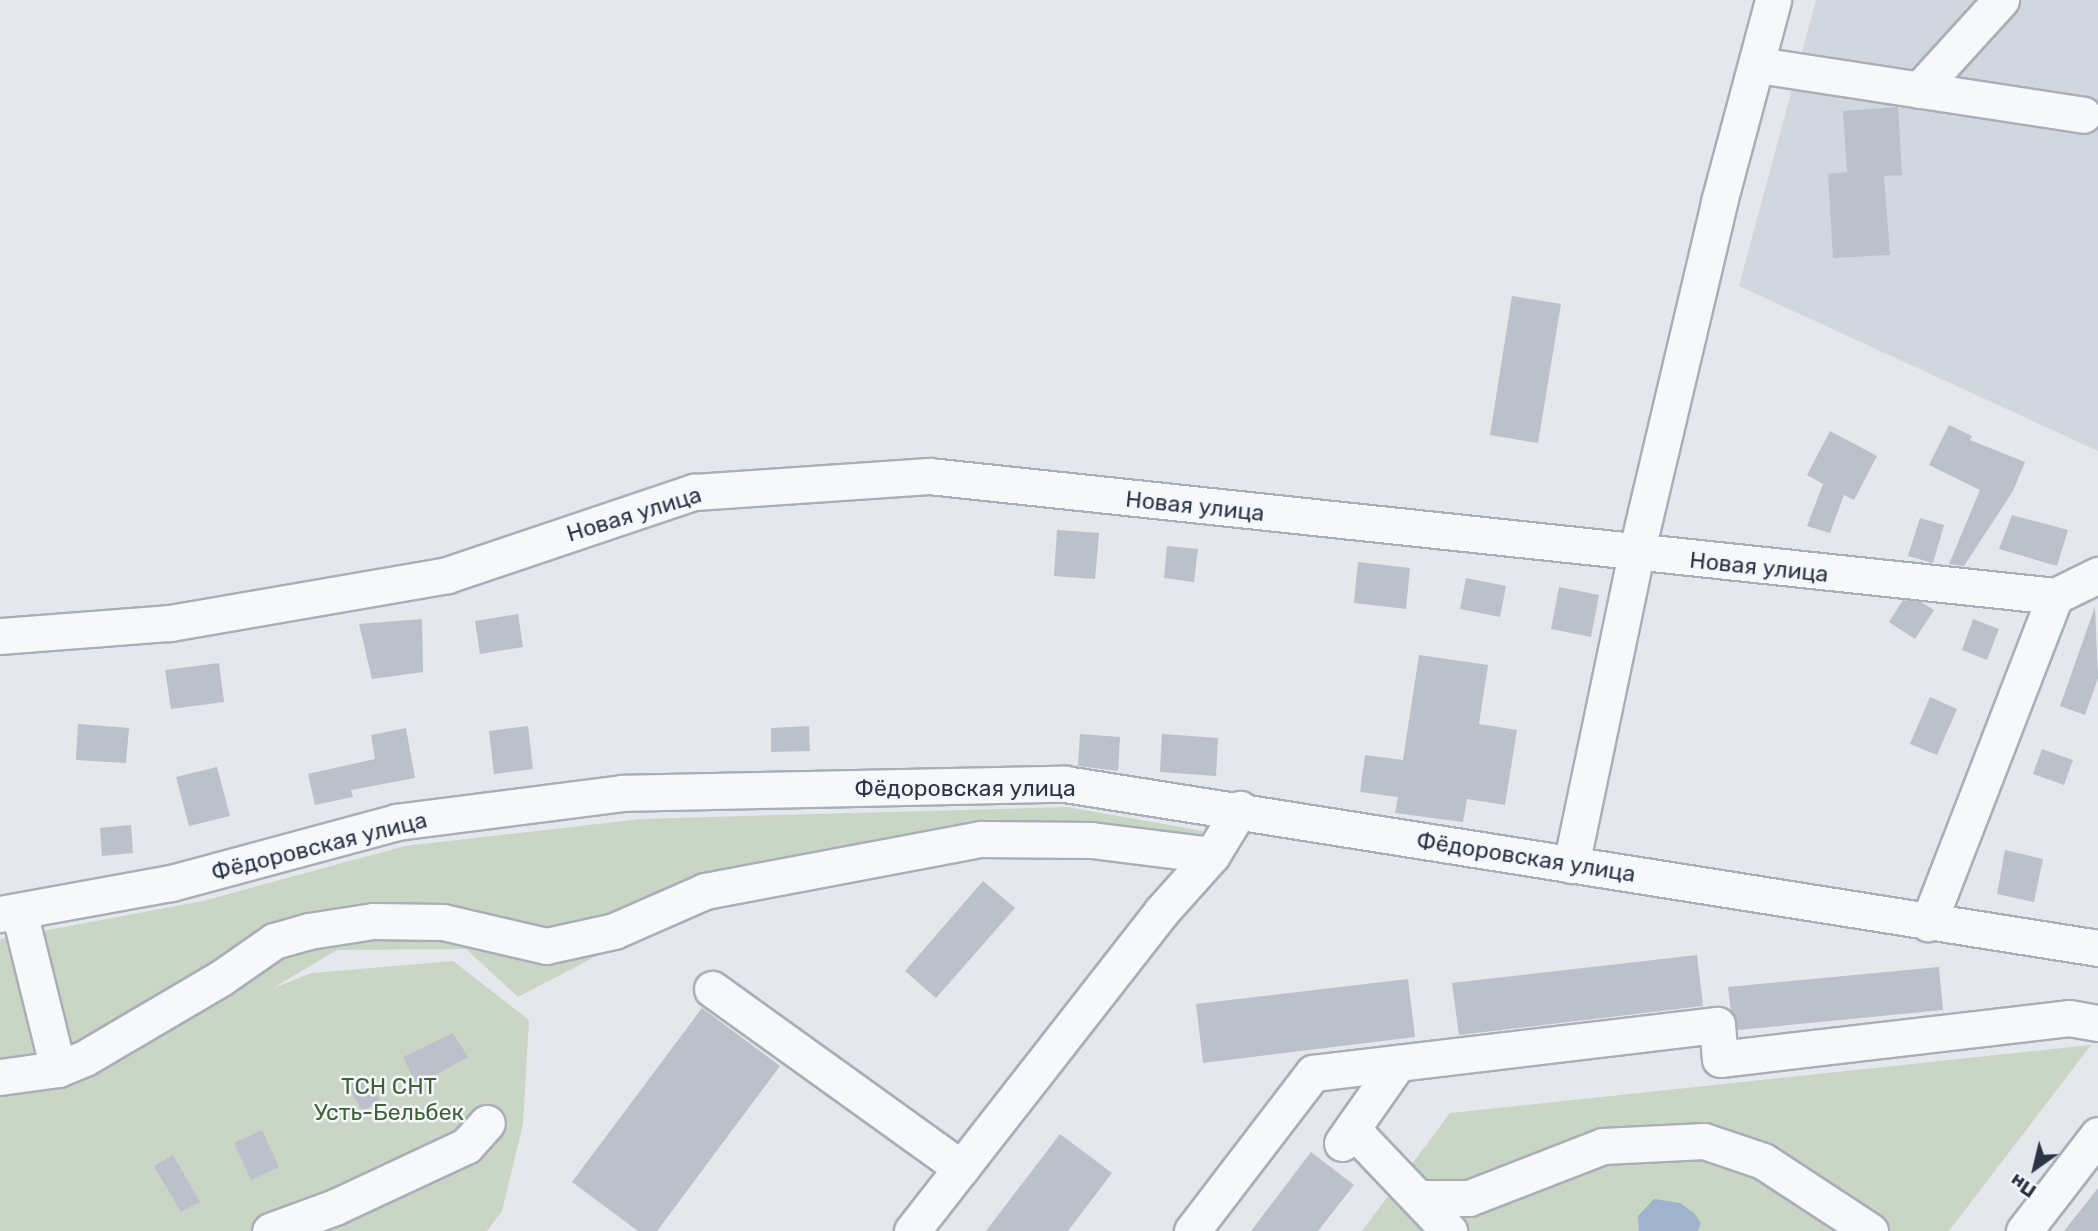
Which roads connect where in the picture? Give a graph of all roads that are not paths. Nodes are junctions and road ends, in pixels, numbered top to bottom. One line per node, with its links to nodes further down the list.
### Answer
1 (1773, 0): 3 (street)
2 (2001, 0): 4 (street)
3 (1758, 65): 4 (street); 6 (street)
4 (1919, 90): 5 (street)
5 (2083, 115)
6 (1636, 554): 8 (street, Новая улица); 9 (street, Новая улица); 12 (street)
7 (2098, 575): 8 (street)
8 (2055, 596): 14 (street)
9 (0, 636)
10 (1240, 809): 11 (street); 12 (street, Фёдоровская улица); 13 (street, Фёдоровская улица)
11 (1212, 855): 19 (street); 23 (street)
12 (1571, 865): 14 (street, Фёдоровская улица)
13 (10, 913): 19 (street)
14 (1928, 923): 15 (street, Фёдоровская улица)
15 (2098, 948)
16 (712, 989): 23 (street)
17 (2098, 1023): 18 (street)
18 (1398, 1063): 24 (street); 27 (street)
19 (58, 1069): 20 (street)
20 (0, 1077)
21 (487, 1123): 25 (street)
22 (2098, 1135): 30 (street)
23 (961, 1168): 26 (street)
24 (1419, 1198): 28 (street); 29 (street)
25 (270, 1231)
26 (912, 1231)
27 (1192, 1231)
28 (1449, 1231)
29 (1870, 1231)
30 (2024, 1231)

